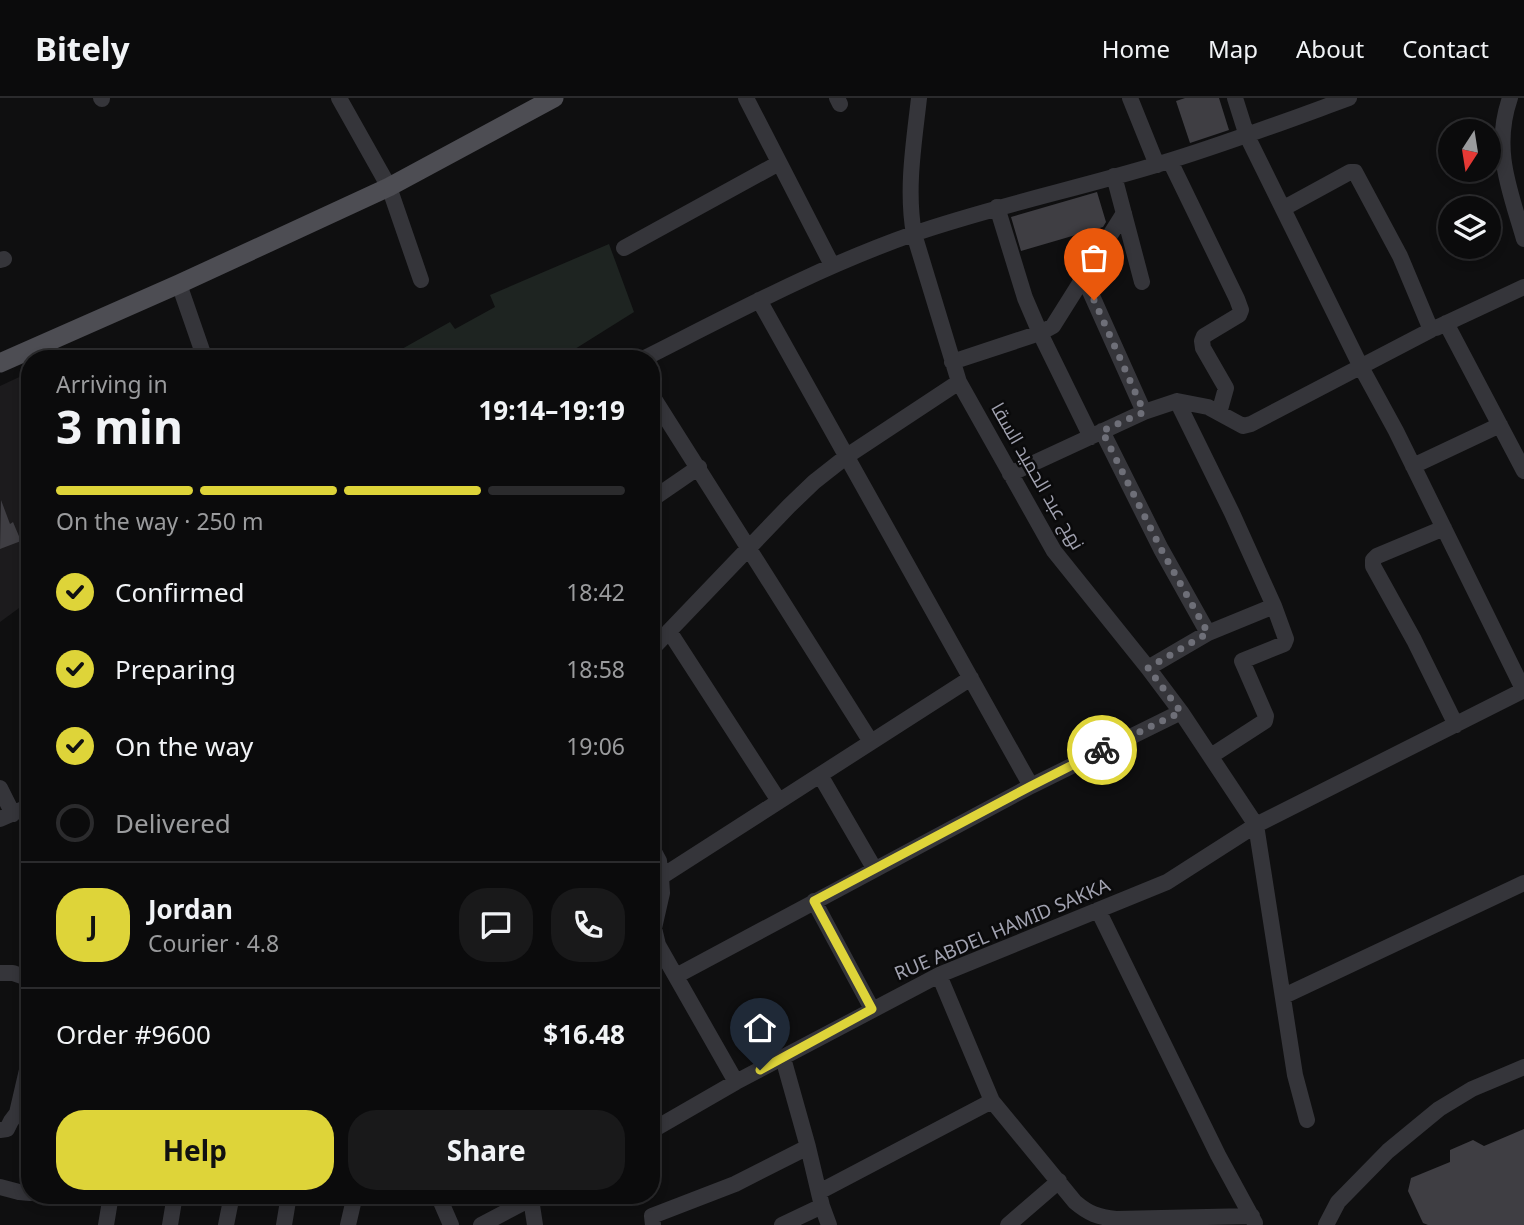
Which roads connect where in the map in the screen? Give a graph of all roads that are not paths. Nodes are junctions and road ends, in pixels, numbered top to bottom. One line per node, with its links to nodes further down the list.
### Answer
1 (339, 98): 13 (street)
2 (554, 98): 13 (main road)
3 (746, 98): 10 (street)
4 (919, 98): 17 (street, نهج عبد الحميد السقا)
5 (1130, 98): 11 (street)
6 (1235, 98): 9 (street)
7 (1349, 98): 9 (street)
8 (1510, 98): 18 (street)
9 (1247, 136): 11 (street); 15 (street)
10 (779, 163): 19 (street); 20 (street)
11 (1164, 163): 12 (street); 40 (street)
12 (1114, 176): 14 (street); 16 (street)
13 (389, 187): 22 (street); 24 (main road)
14 (997, 207): 17 (street); 28 (street)
15 (1284, 208): 27 (street); 35 (street)
16 (1124, 213): 21 (street); 23 (street)
17 (914, 234): 20 (street); 33 (street, نهج عبد الحميد السقا)
18 (1524, 239)
19 (624, 248)
20 (832, 265): 26 (street)
21 (1084, 278): 28 (street); 39 (street)
22 (421, 280)
23 (1143, 282)
24 (179, 284): 29 (main road); 30 (street)
25 (1524, 287): 27 (street)
26 (759, 300): 31 (street); 43 (street)
27 (1438, 327): 35 (street); 41 (street)
28 (1040, 334): 33 (street); 42 (street)
29 (29, 350)
30 (202, 350)
31 (660, 350)
32 (21, 354): 34 (main road)
33 (952, 362): 36 (street, نهج عبد الحميد السقا)
34 (0, 363)
35 (1361, 367): 40 (street); 44 (street)
36 (959, 382): 43 (street); 47 (street, نهج عبد الحميد السقا)
37 (1177, 401): 39 (street); 40 (street); 51 (street)
38 (660, 408): 45 (street)
39 (1144, 412): 42 (street)
40 (1219, 412)
41 (1500, 425): 44 (street); 46 (street)
42 (1096, 434): 47 (street); 53 (street)
43 (847, 456): 50 (street); 56 (street)
44 (1413, 466): 49 (street)
45 (699, 467): 48 (street); 50 (street)
46 (1524, 471)
47 (1010, 474): 55 (street, نهج عبد الحميد السقا)
48 (660, 494)
49 (1444, 528): 57 (street); 59 (street)
50 (749, 548): 52 (street); 60 (street)
51 (1274, 606): 53 (street); 61 (street)
52 (669, 631): 54 (street); 65 (street)
53 (1208, 633): 55 (street)
54 (660, 640)
55 (1148, 668): 58 (street, نهج عبد الحميد السقا)
56 (971, 678): 60 (street); 63 (street)
57 (1524, 690): 59 (street, RUE ABDEL HAMID SAKKA)
58 (1181, 712): 61 (street, نهج عبد الحميد السقا); 63 (street)
59 (1456, 724): 67 (street, RUE ABDEL HAMID SAKKA)
60 (871, 742): 62 (street)
61 (1211, 756): 67 (street, نهج عبد الحميد السقا)
62 (820, 775): 65 (street); 68 (street)
63 (1031, 786): 68 (street)
64 (0, 788): 66 (street)
65 (779, 801): 70 (street)
66 (6, 817)
67 (1256, 825): 74 (street, RUE ABDEL HAMID SAKKA); 80 (street)
68 (874, 868): 73 (street)
69 (660, 869): 70 (street)
70 (661, 877): 72 (street)
71 (1524, 883): 80 (street)
72 (660, 900)
73 (814, 901): 79 (street); 81 (street)
74 (1098, 910): 77 (street, RUE ABDEL HAMID SAKKA); 103 (street)
75 (660, 948): 79 (street)
76 (0, 973): 78 (street)
77 (939, 975): 81 (street, RUE ABDEL HAMID SAKKA); 85 (street)
78 (21, 976)
79 (676, 976): 84 (street)
80 (1284, 996): 87 (street)
81 (872, 1009): 82 (street, RUE ABDEL HAMID SAKKA)
82 (783, 1058): 84 (street, RUE ABDEL HAMID SAKKA); 90 (street)
83 (1524, 1067): 117 (street)
84 (736, 1082): 88 (street, RUE ABDEL HAMID SAKKA)
85 (992, 1101): 91 (street); 94 (street)
86 (21, 1116): 89 (street)
87 (1307, 1120)
88 (660, 1125)
89 (0, 1130)
90 (808, 1147): 94 (street); 112 (street)
91 (1059, 1181): 103 (street); 116 (street)
92 (0, 1187): 93 (street)
93 (21, 1192)
94 (820, 1199): 113 (street); 114 (street); 115 (street)
95 (108, 1204): 104 (street)
96 (174, 1204): 105 (street)
97 (230, 1204): 106 (street)
98 (288, 1204): 107 (street)
99 (353, 1204): 108 (street)
100 (442, 1204): 109 (street)
101 (521, 1204): 110 (street)
102 (534, 1204): 111 (street)
103 (1254, 1221)
104 (106, 1225)
105 (170, 1225)
106 (226, 1225)
107 (284, 1225)
108 (348, 1225)
109 (451, 1225)
110 (481, 1225)
111 (535, 1225)
112 (653, 1225)
113 (782, 1225)
114 (817, 1225)
115 (829, 1225)
116 (1008, 1225)
117 (1326, 1225)

